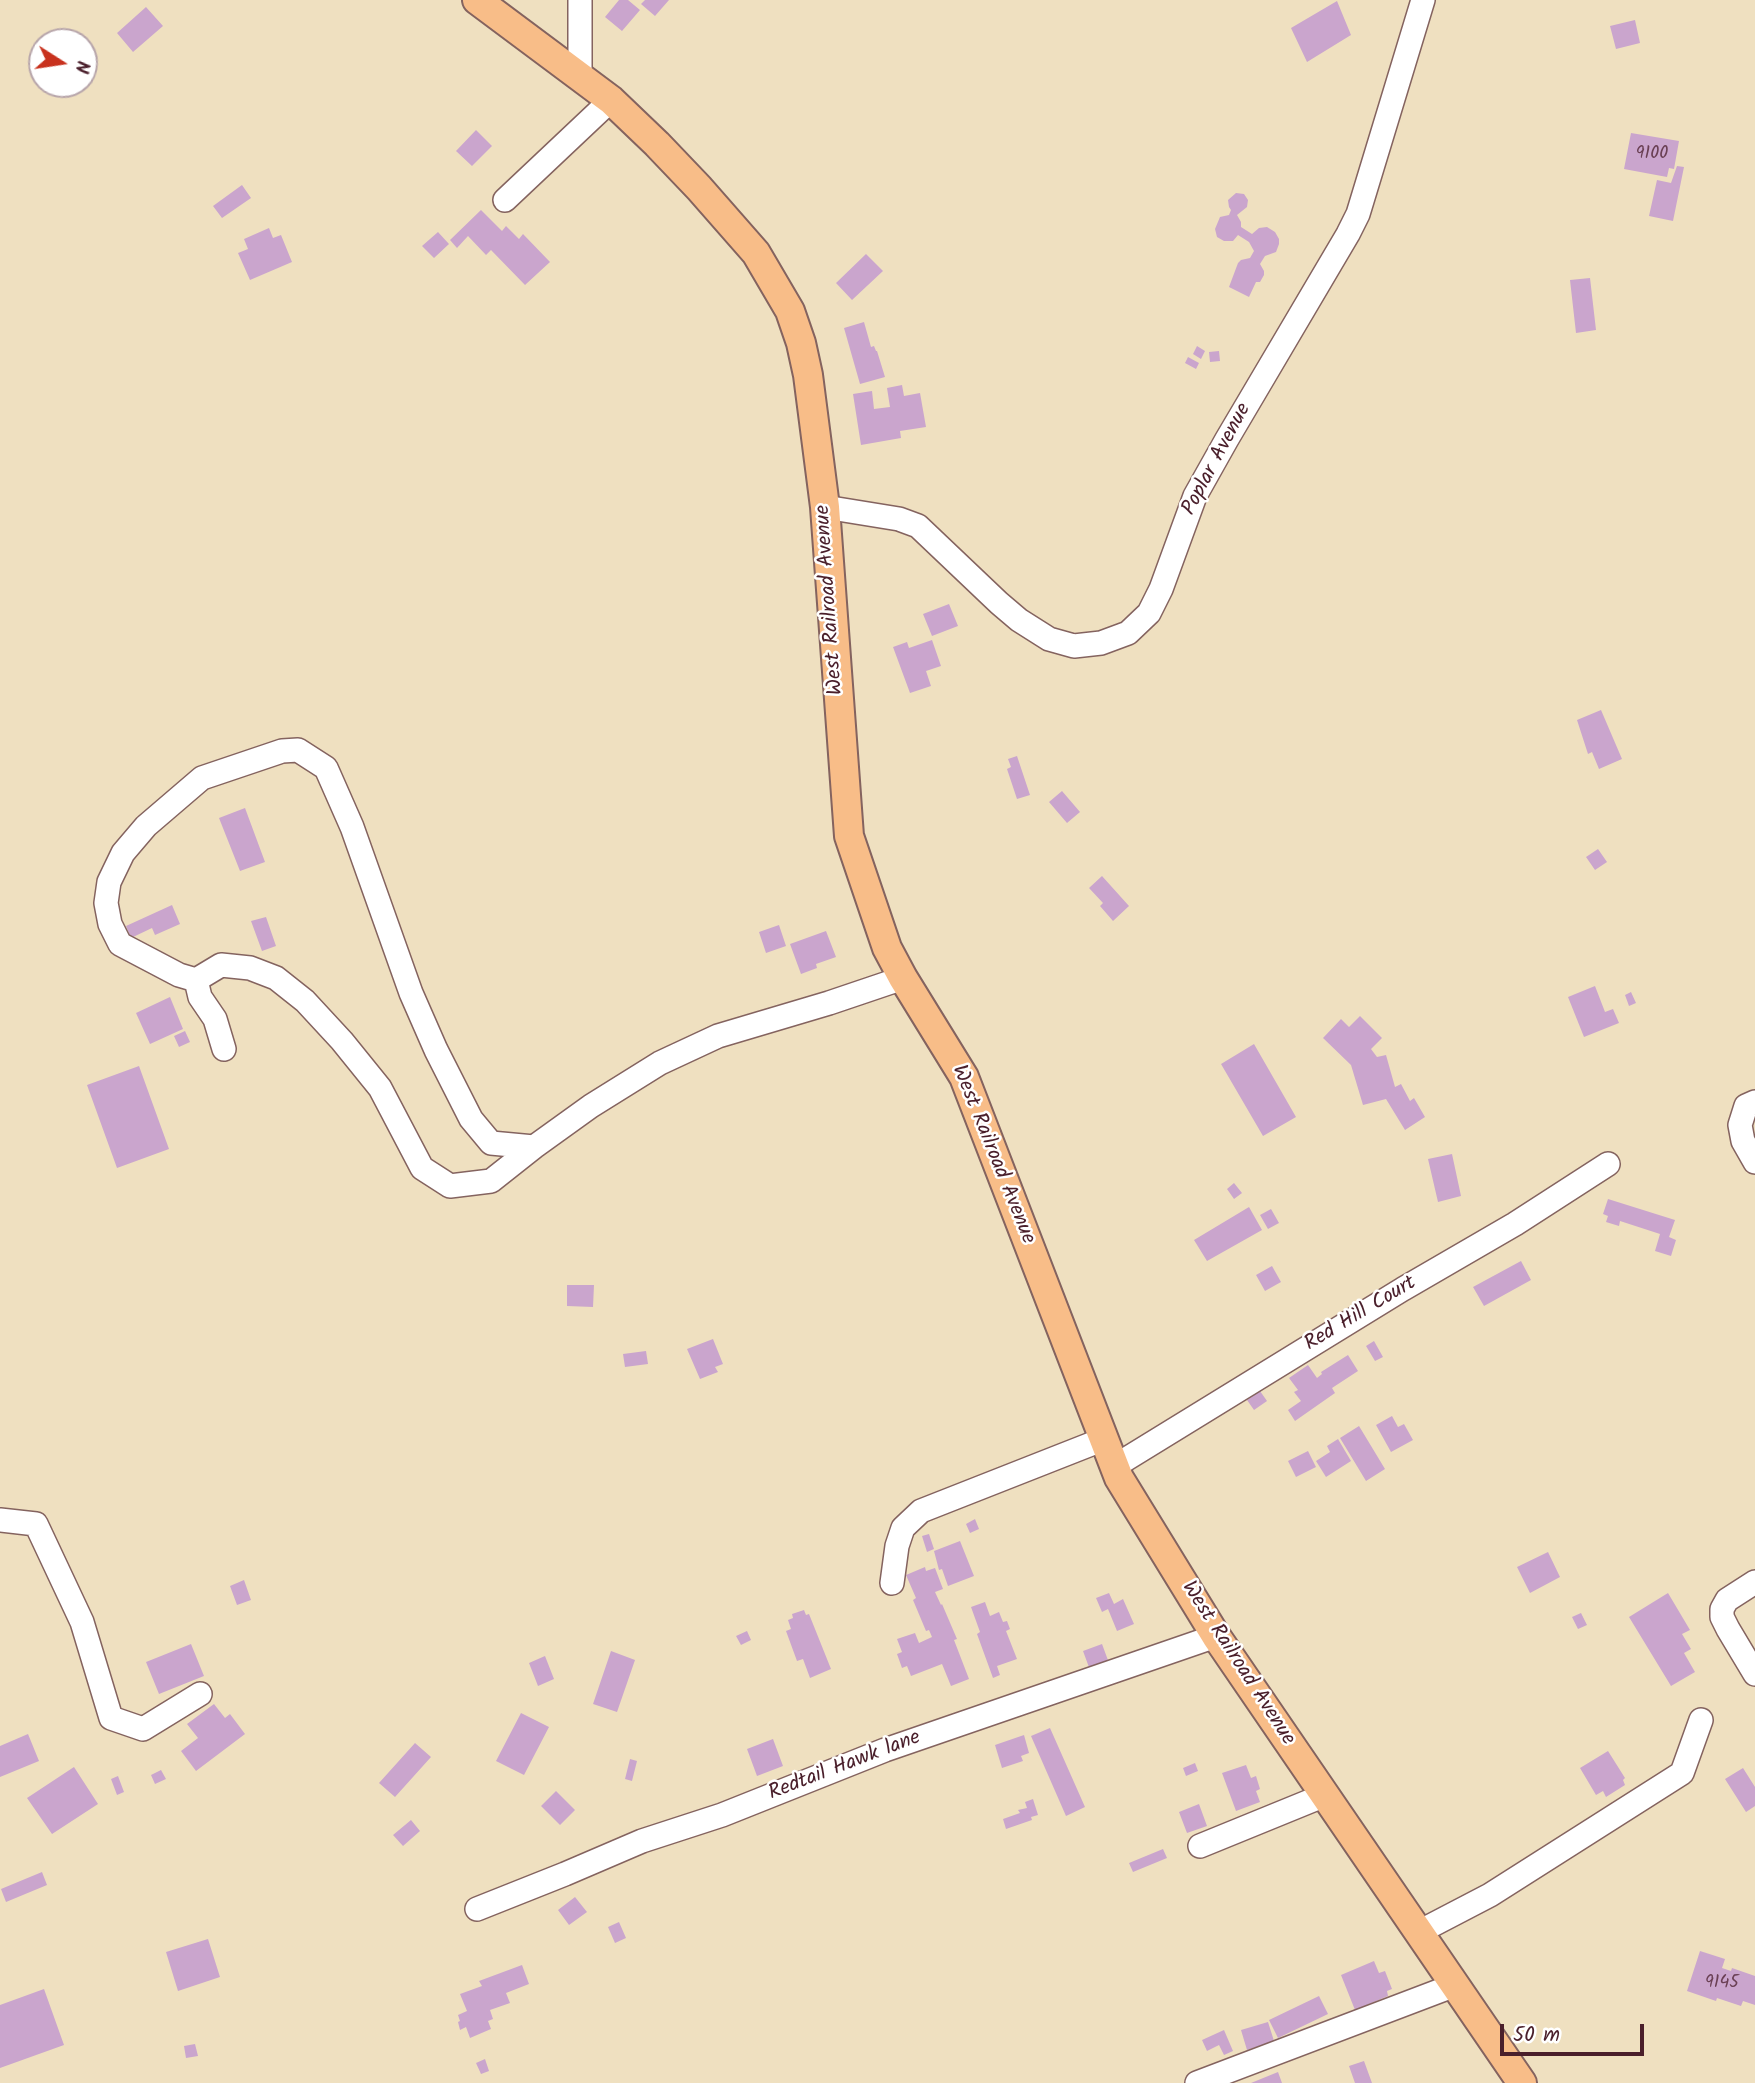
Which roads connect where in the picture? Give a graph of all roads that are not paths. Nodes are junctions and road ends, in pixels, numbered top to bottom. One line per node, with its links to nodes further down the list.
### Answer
1 (477, 0): 4 (main road, West Railroad Avenue)
2 (580, 0): 4 (street)
3 (1423, 0): 7 (street, Poplar Avenue)
4 (579, 75): 5 (main road, West Railroad Avenue)
5 (611, 100): 6 (street); 7 (main road, West Railroad Avenue)
6 (505, 200)
7 (825, 507): 8 (main road, West Railroad Avenue)
8 (903, 978): 12 (street); 15 (main road, West Railroad Avenue)
9 (196, 980): 10 (street); 12 (street); 12 (street)
10 (224, 1049)
11 (1755, 1102): 13 (street)
12 (534, 1147)
13 (1755, 1162)
14 (1608, 1164): 16 (street, Red Hill Court)
15 (1104, 1439): 16 (main road, West Railroad Avenue); 19 (street)
16 (1115, 1466): 20 (main road, West Railroad Avenue)
17 (0, 1520): 22 (street)
18 (1755, 1582): 21 (street)
19 (892, 1583)
20 (1216, 1636): 24 (main road, West Railroad Avenue); 26 (street, Redtail Hawk lane)
21 (1752, 1662)
22 (200, 1694)
23 (1700, 1720): 27 (street)
24 (1325, 1795): 25 (street); 27 (main road, West Railroad Avenue)
25 (1200, 1846)
26 (477, 1909)
27 (1419, 1932): 28 (main road, West Railroad Avenue)
28 (1455, 1985): 29 (street); 30 (main road, West Railroad Avenue)
29 (1197, 2083)
30 (1522, 2083)

